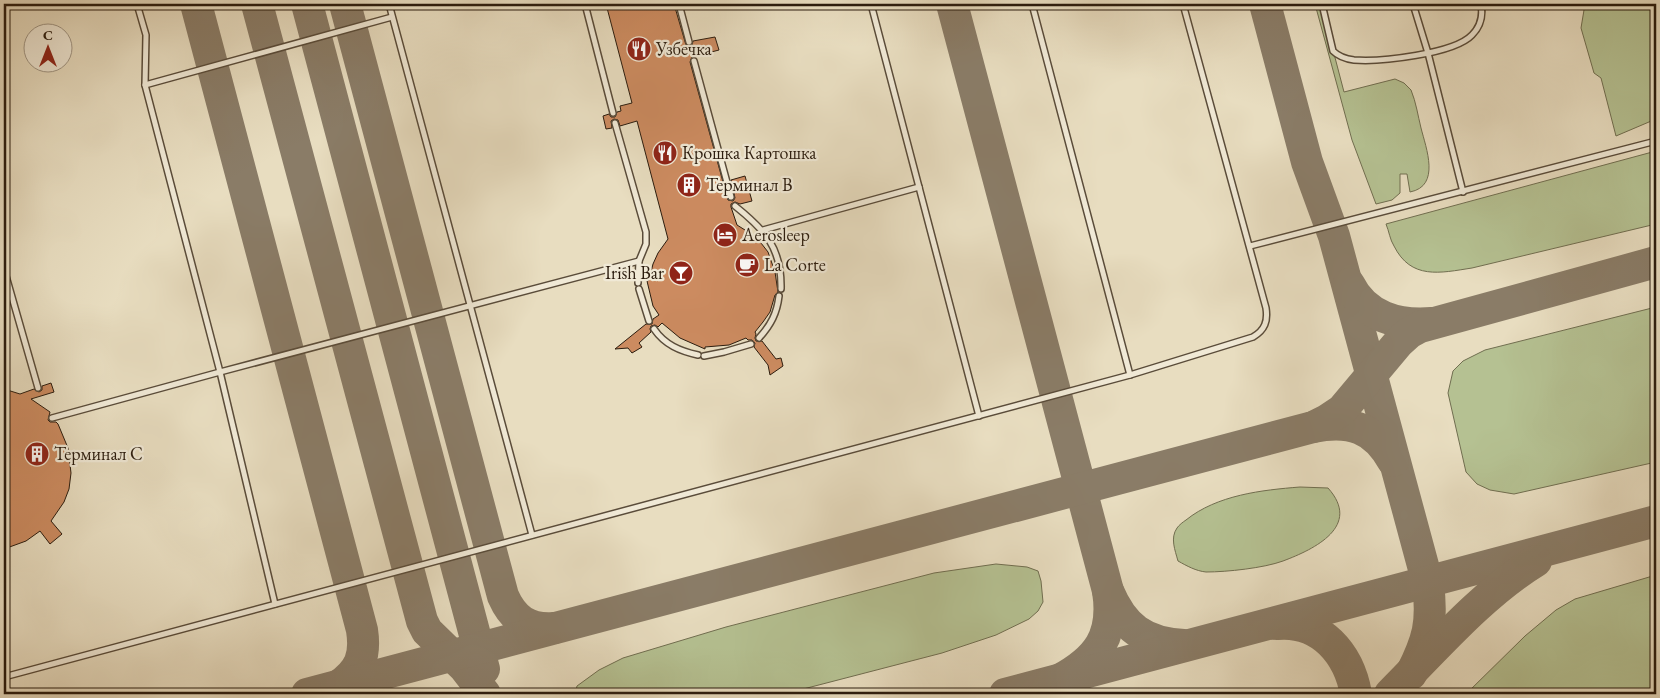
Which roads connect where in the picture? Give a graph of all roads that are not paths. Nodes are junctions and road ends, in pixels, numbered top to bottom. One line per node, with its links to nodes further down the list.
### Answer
1 (137, 4): 15 (lane)
2 (389, 4): 11 (lane)
3 (585, 4): 16 (lane)
4 (679, 4): 12 (lane)
5 (872, 4): 19 (lane)
6 (1032, 4): 37 (lane)
7 (1183, 4): 24 (lane)
8 (1322, 4): 13 (lane)
9 (1413, 4): 13 (lane)
10 (1481, 4): 13 (lane)
11 (392, 16): 15 (lane); 29 (lane)
12 (689, 42)
13 (1428, 53): 20 (lane)
14 (694, 61): 21 (lane)
15 (145, 85): 36 (lane)
16 (612, 113)
17 (615, 123): 25 (lane)
18 (1656, 141): 20 (lane)
19 (919, 187): 23 (lane); 39 (lane)
20 (1463, 192): 24 (lane)
21 (732, 197)
22 (735, 206): 23 (lane)
23 (763, 230): 27 (lane)
24 (1250, 246): 37 (lane)
25 (639, 261): 29 (lane); 30 (lane)
26 (4, 269): 38 (lane)
27 (781, 289)
28 (779, 296): 32 (lane)
29 (470, 306): 36 (lane); 41 (lane)
30 (649, 321)
31 (654, 329): 34 (lane)
32 (759, 338)
33 (751, 344): 35 (lane)
34 (698, 355)
35 (704, 356)
36 (220, 372): 40 (lane); 42 (lane)
37 (1130, 375): 39 (lane)
38 (38, 388)
39 (980, 416): 41 (lane)
40 (52, 418)
41 (532, 535): 42 (lane)
42 (276, 604): 43 (lane)
43 (4, 677)

